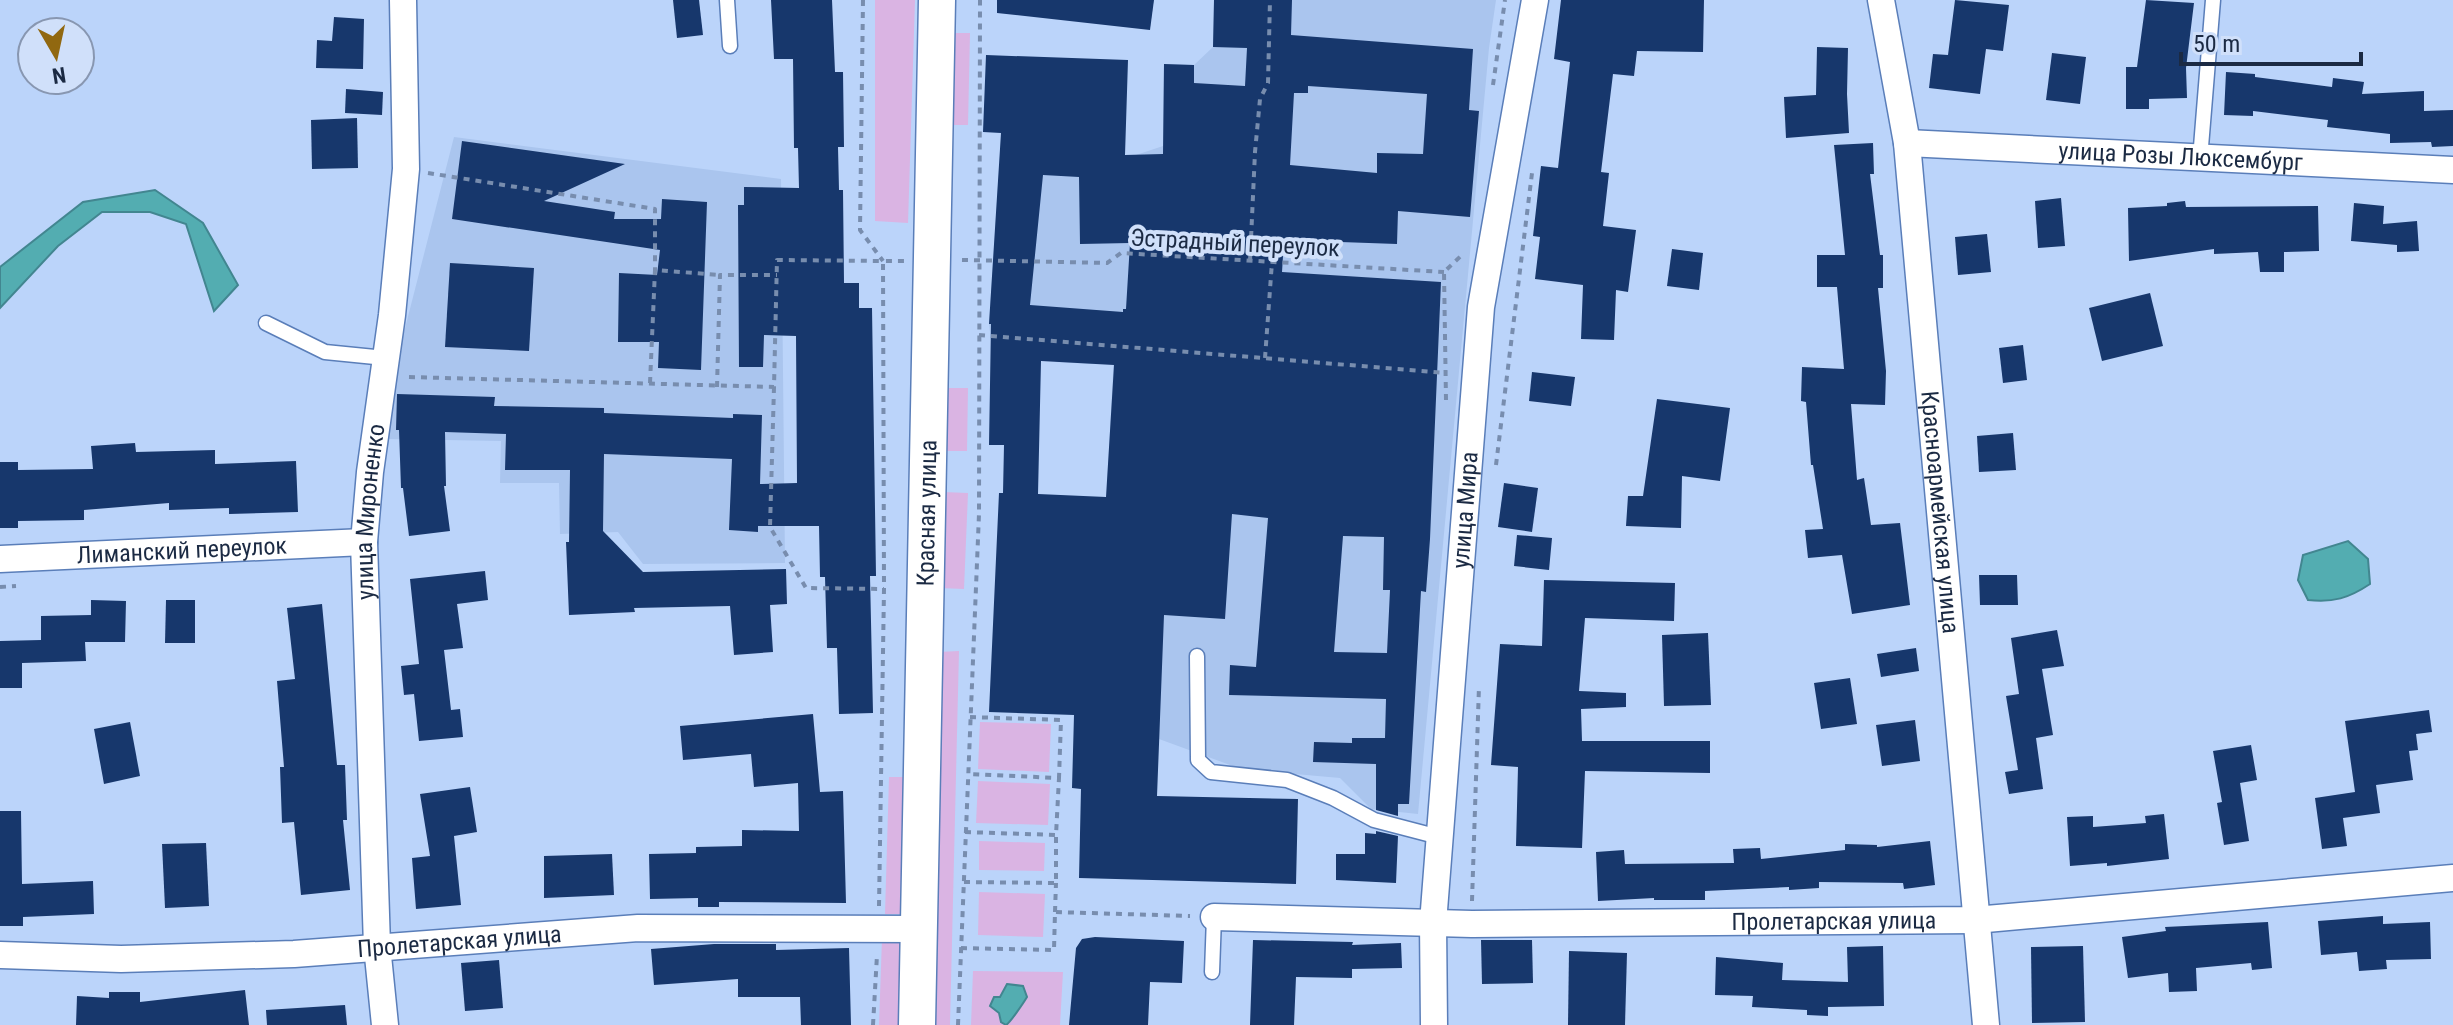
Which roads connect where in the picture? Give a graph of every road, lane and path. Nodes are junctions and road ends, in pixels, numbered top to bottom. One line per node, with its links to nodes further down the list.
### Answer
1 (403, 0): 14 (street, улица Мироненко)
2 (727, 0): 10 (lane)
3 (863, 0): 17 (path)
4 (937, 0): 18 (main road, Красная улица)
5 (980, 0): 16 (path)
6 (1270, 0): 19 (path)
7 (1535, 0): 44 (street, улица Мира)
8 (1881, 0): 11 (street, Красноармейская улица)
9 (2213, 0): 12 (lane)
10 (730, 46)
11 (1907, 143): 12 (street, улица Розы Люксембург); 50 (street, Красноармейская улица)
12 (2200, 159): 15 (street, улица Розы Люксембург)
13 (1534, 161): 33 (path)
14 (406, 169): 21 (path); 28 (street, улица Мироненко)
15 (2453, 170)
16 (978, 259): 18 (path, Эстрадный переулок); 19 (path, Эстрадный переулок); 26 (path)
17 (883, 261): 18 (path, Эстрадный переулок); 24 (path, Эстрадный переулок); 36 (path)
18 (932, 261): 54 (main road, Красная улица)
19 (1250, 261): 20 (path, Эстрадный переулок)
20 (1272, 262): 22 (path, Эстрадный переулок); 27 (path)
21 (655, 270): 23 (path); 30 (path)
22 (1444, 272)
23 (720, 275): 24 (path); 31 (path)
24 (777, 275): 32 (path)
25 (266, 323): 28 (lane)
26 (979, 335): 27 (path); 39 (path)
27 (1265, 358): 29 (path)
28 (384, 367): 30 (path); 34 (street, улица Мироненко)
29 (1447, 373)
30 (650, 383): 31 (path)
31 (717, 387): 32 (path)
32 (774, 387): 36 (path)
33 (1495, 475)
34 (364, 542): 35 (street, Лиманский переулок); 55 (street, улица Мироненко)
35 (0, 559)
36 (884, 589): 53 (path)
37 (1197, 656): 44 (lane)
38 (1479, 679): 52 (path)
39 (970, 717): 40 (path); 41 (path)
40 (968, 774): 41 (path); 42 (path)
41 (1059, 778): 43 (path)
42 (965, 832): 43 (path); 46 (path)
43 (1056, 835): 47 (path)
44 (1439, 837): 51 (street, улица Мира)
45 (2453, 878): 50 (street, Пролетарская улица)
46 (964, 882): 47 (path); 56 (path)
47 (1056, 883): 48 (path)
48 (1055, 912): 49 (path); 56 (path)
49 (1214, 917): 51 (street, Пролетарская улица); 58 (lane)
50 (1975, 920): 52 (street, Пролетарская улица); 64 (street, Красноармейская улица)
51 (1433, 923): 52 (street, Пролетарская улица); 63 (street, улица Мира)
52 (1472, 924)
53 (878, 929): 54 (street, Пролетарская улица); 55 (street, Пролетарская улица); 60 (path)
54 (918, 929): 61 (main road, Красная улица)
55 (377, 946): 57 (street, Пролетарская улица); 59 (street, улица Мироненко)
56 (961, 948): 62 (path)
57 (0, 955)
58 (1212, 972)
59 (385, 1025)
60 (873, 1025)
61 (917, 1025)
62 (958, 1025)
63 (1434, 1025)
64 (1986, 1025)

